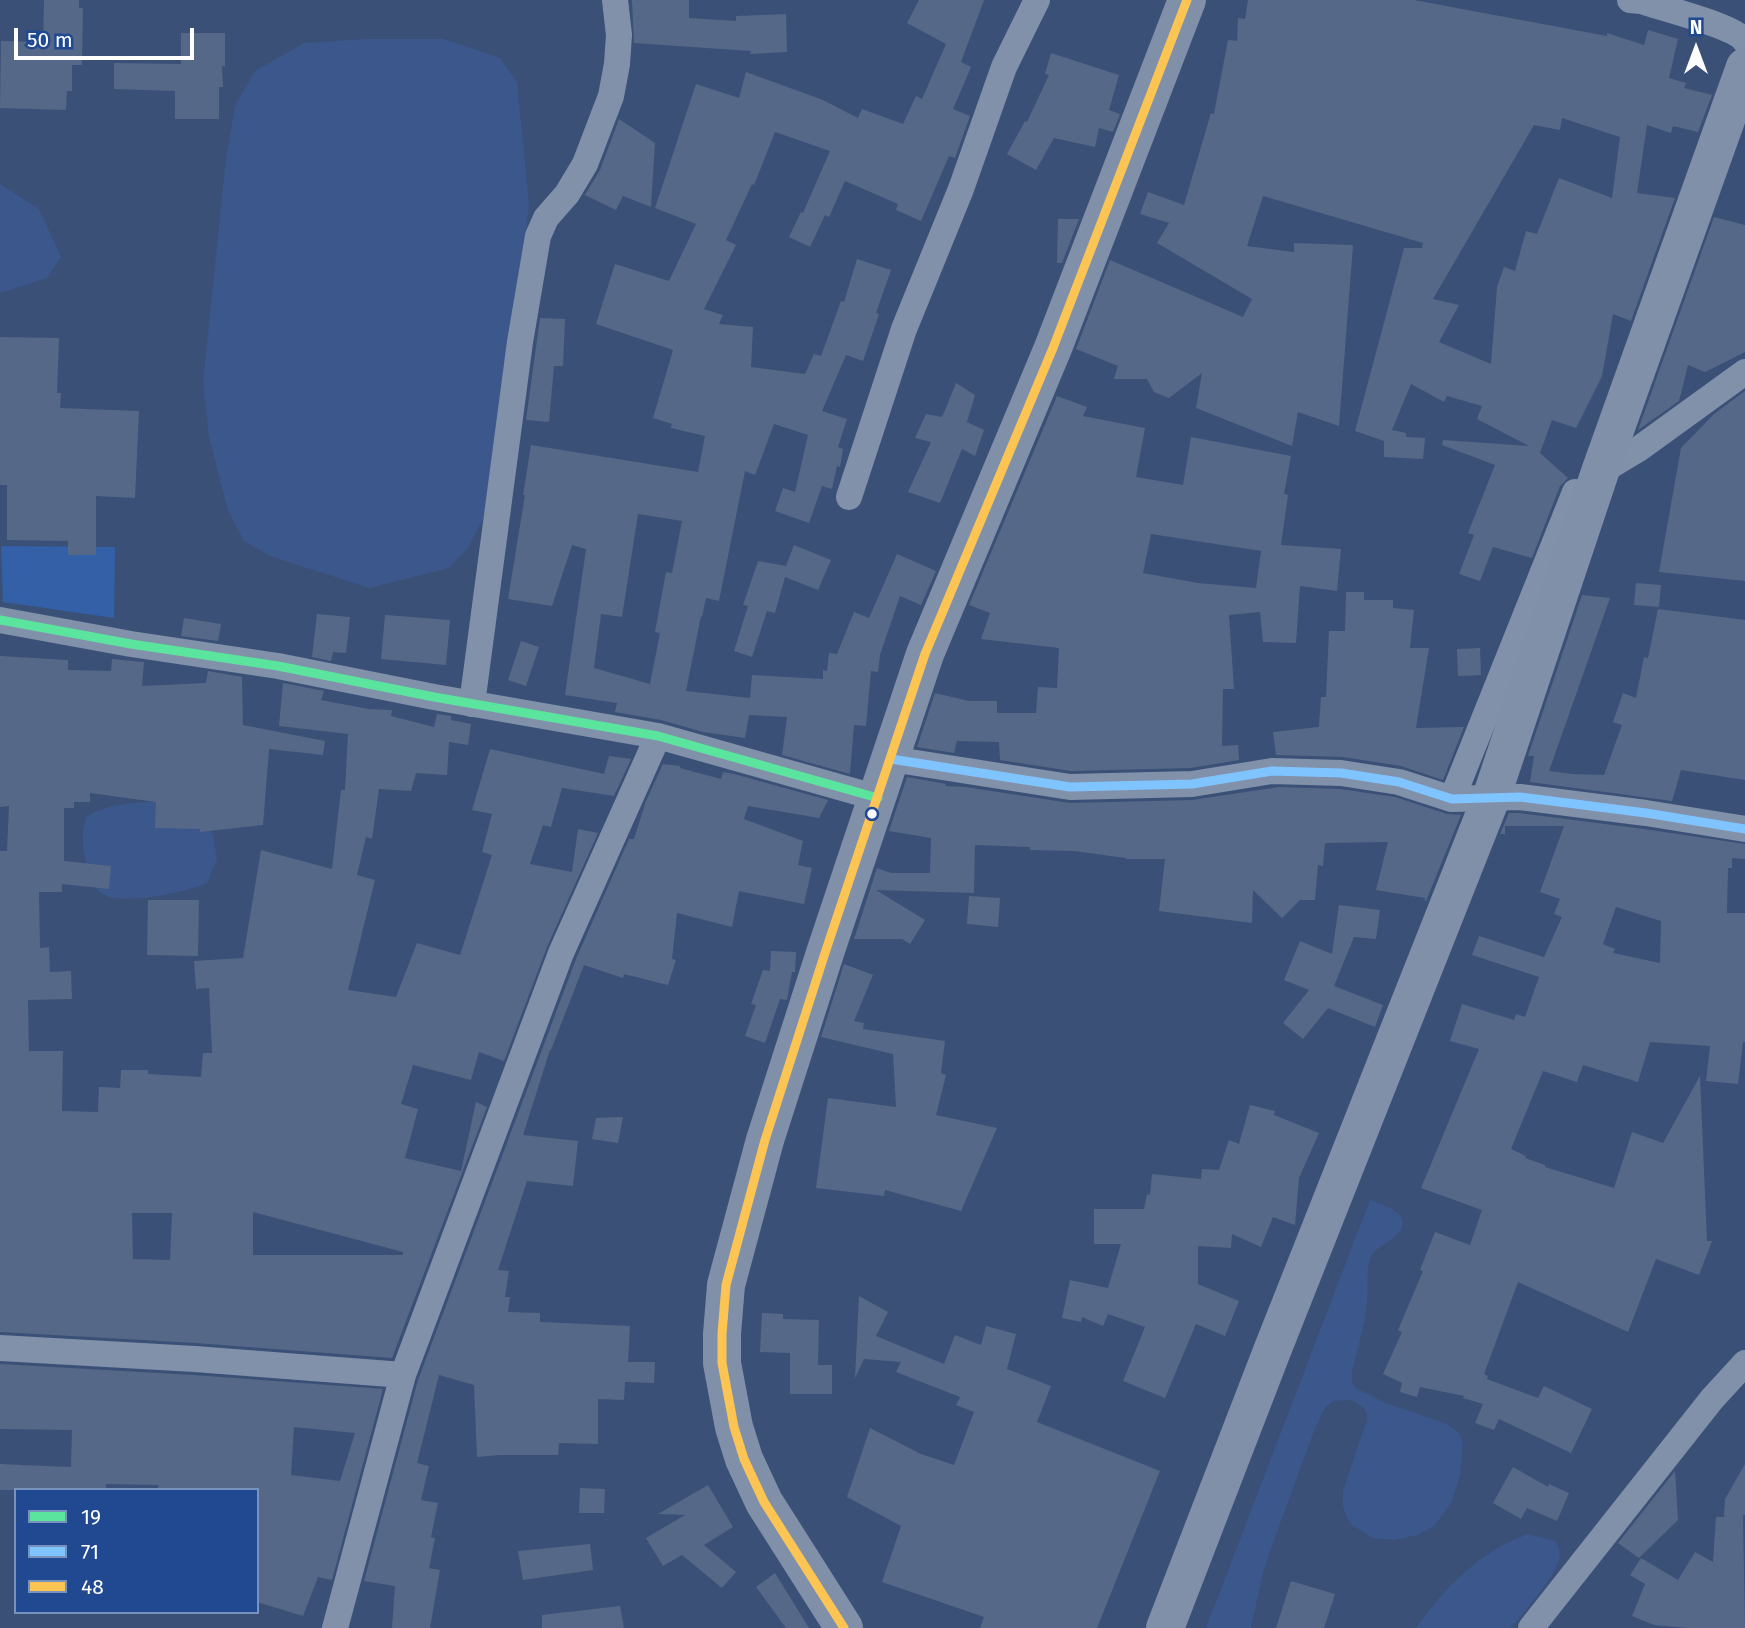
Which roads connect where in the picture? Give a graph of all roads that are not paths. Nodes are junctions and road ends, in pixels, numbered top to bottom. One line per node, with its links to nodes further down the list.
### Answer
1 (615, 0): 11 (street)
2 (1037, 0): 9 (street)
3 (1187, 0): 13 (main road)
4 (1630, 0): 5 (street)
5 (1745, 43): 16 (street)
6 (1745, 67): 8 (main road)
7 (1745, 372): 8 (street)
8 (1600, 472): 15 (main road)
9 (849, 497)
10 (0, 620): 11 (street)
11 (472, 704): 12 (street)
12 (658, 736): 14 (street); 20 (street)
13 (891, 760): 14 (main road); 16 (street)
14 (878, 798): 22 (main road)
15 (1491, 798): 16 (street); 17 (street); 23 (main road)
16 (1452, 800)
17 (1745, 829)
18 (0, 1348): 20 (street)
19 (1745, 1363): 24 (street)
20 (403, 1375): 21 (street)
21 (335, 1628)
22 (844, 1628)
23 (1165, 1628)
24 (1531, 1628)

